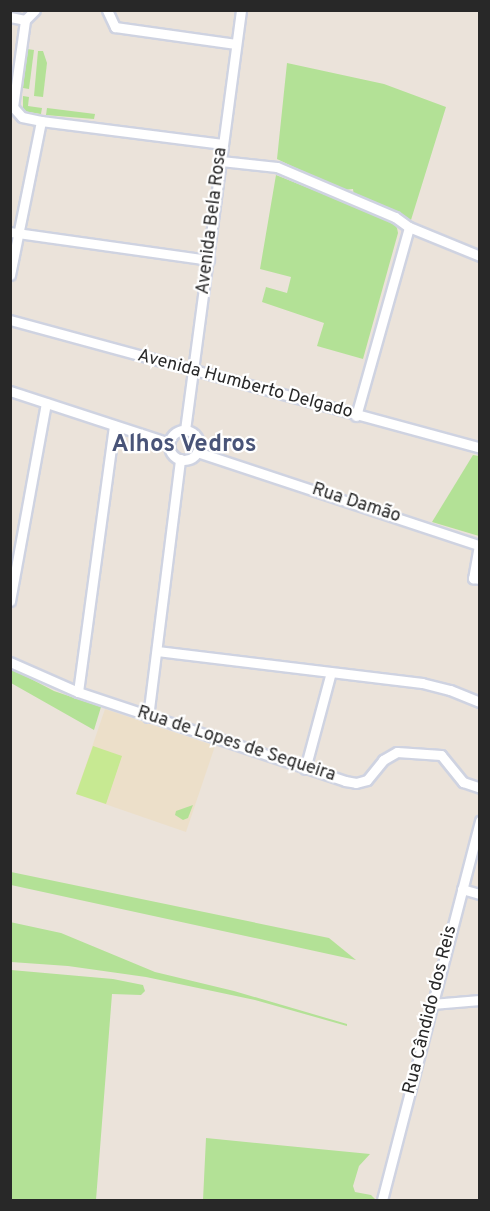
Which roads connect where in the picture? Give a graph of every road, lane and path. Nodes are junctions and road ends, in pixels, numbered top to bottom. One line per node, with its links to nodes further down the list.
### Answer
1 (35, 10): 5 (street)
2 (107, 10): 6 (street)
3 (241, 10): 6 (street, Avenida Bela Rosa)
4 (10, 17): 5 (street)
5 (25, 20): 7 (street)
6 (236, 44): 9 (street, Avenida Bela Rosa)
7 (12, 107): 8 (street)
8 (41, 121): 9 (street); 12 (street)
9 (223, 144): 10 (street, Avenida Bela Rosa)
10 (221, 161): 11 (street); 14 (street, Avenida Bela Rosa)
11 (409, 227): 13 (street); 20 (street)
12 (15, 233): 14 (street); 15 (street)
13 (480, 256)
14 (209, 260): 17 (street, Avenida Bela Rosa)
15 (10, 275)
16 (10, 320): 17 (street, Avenida Humberto Delgado)
17 (193, 372): 20 (street, Avenida Humberto Delgado); 22 (street, Avenida Bela Rosa)
18 (10, 391): 19 (street)
19 (46, 403): 21 (street); 28 (street)
20 (356, 416): 24 (street, Avenida Humberto Delgado)
21 (114, 425): 23 (street); 32 (street)
22 (185, 430): 23 (street); 25 (street)
23 (169, 443): 26 (street)
24 (480, 448)
25 (197, 452): 26 (street); 27 (street, Rua Damão)
26 (180, 459): 29 (street)
27 (480, 579)
28 (10, 601)
29 (157, 651): 31 (street); 34 (street)
30 (10, 662): 32 (street, Rua de Lopes de Sequeira)
31 (331, 672): 33 (street); 35 (street)
32 (78, 692): 34 (street, Rua de Lopes de Sequeira)
33 (480, 702)
34 (148, 717): 35 (street, Rua de Lopes de Sequeira)
35 (305, 770): 36 (street, Rua de Lopes de Sequeira)
36 (480, 788)
37 (480, 820): 38 (street, Rua Cândido dos Reis)
38 (462, 889): 39 (street); 41 (street, Rua Cândido dos Reis)
39 (480, 894)
40 (480, 1000): 41 (street)
41 (432, 1004): 42 (street, Rua Cândido dos Reis)
42 (382, 1200)

